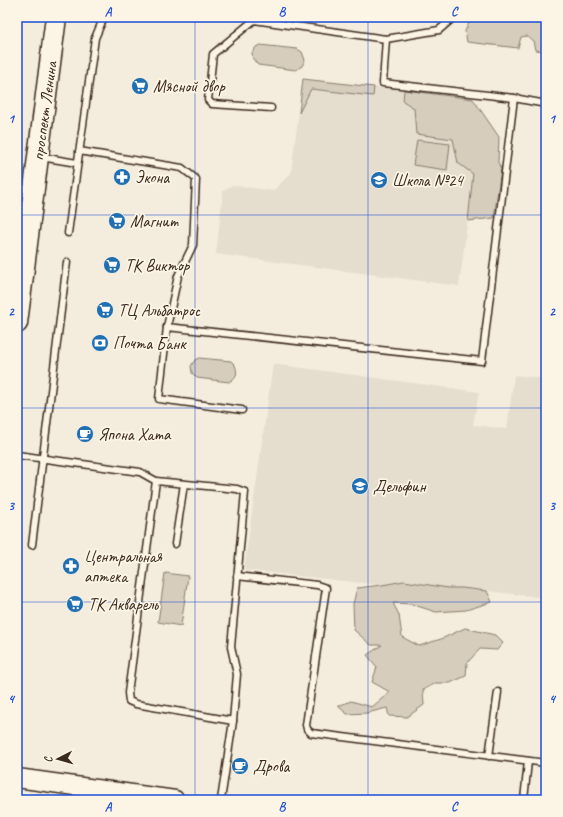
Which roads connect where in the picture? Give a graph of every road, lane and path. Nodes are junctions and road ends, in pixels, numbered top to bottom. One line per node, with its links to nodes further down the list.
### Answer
1 (56, 17): 9 (main road, проспект Ленина)
2 (104, 17): 8 (lane)
3 (454, 17): 4 (lane)
4 (386, 39): 5 (lane); 7 (lane)
5 (514, 98): 6 (lane); 15 (lane)
6 (546, 104)
7 (271, 108)
8 (79, 151): 10 (lane); 15 (lane)
9 (38, 157): 10 (lane); 11 (main road, проспект Ленина)
10 (77, 162): 12 (lane)
11 (25, 189): 14 (main road, проспект Ленина)
12 (68, 233)
13 (67, 262): 18 (lane)
14 (17, 323)
15 (167, 327): 16 (lane)
16 (242, 410)
17 (17, 456): 18 (lane)
18 (42, 459): 19 (lane); 22 (lane)
19 (156, 480): 20 (lane); 25 (lane)
20 (184, 484): 21 (lane); 23 (lane)
21 (176, 544)
22 (32, 545)
23 (237, 576): 25 (lane); 26 (lane)
24 (498, 692): 26 (lane)
25 (232, 721): 31 (lane)
26 (489, 756): 27 (lane)
27 (528, 761): 28 (lane); 32 (lane)
28 (546, 763)
29 (17, 778): 30 (street)
30 (174, 800)
31 (221, 800)
32 (524, 800)

